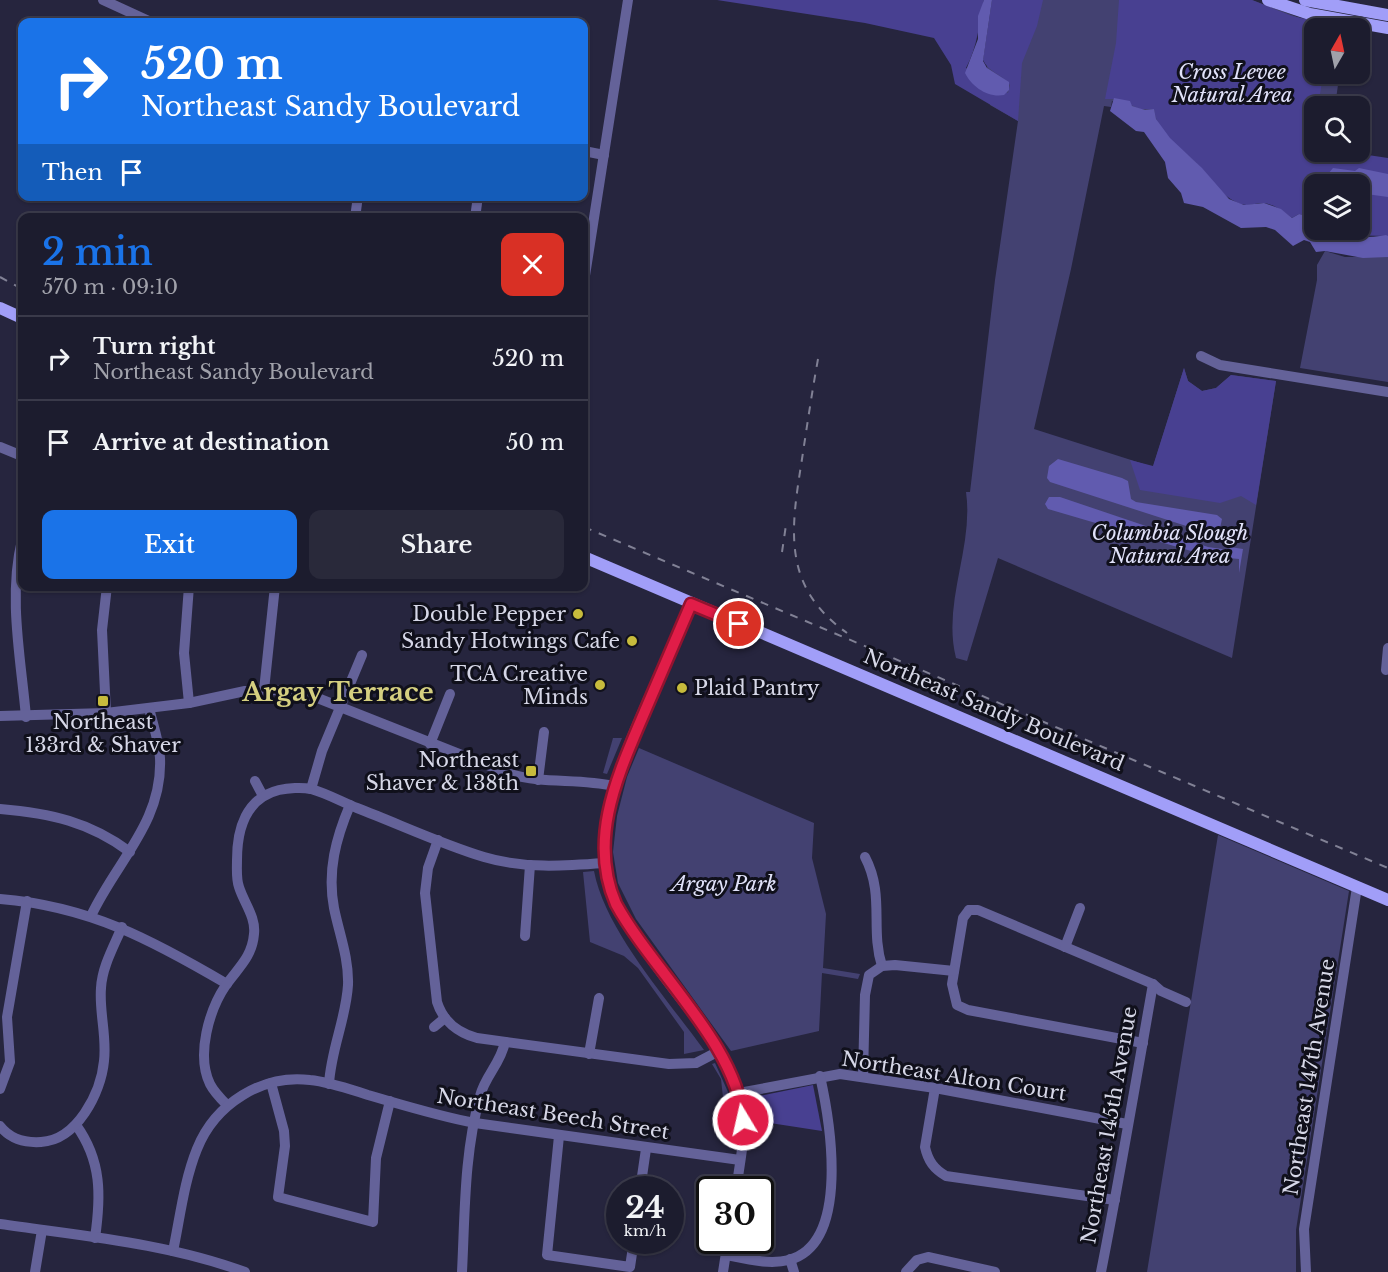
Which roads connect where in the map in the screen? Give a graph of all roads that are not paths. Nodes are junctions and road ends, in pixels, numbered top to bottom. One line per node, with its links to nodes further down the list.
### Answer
1 (103, 0): 7 (street)
2 (628, 0): 10 (street)
3 (1268, 0): 5 (main road)
4 (1305, 0): 5 (main road)
5 (1346, 10): 6 (main road); 8 (main road)
6 (1388, 15)
7 (142, 18)
8 (1388, 27)
9 (588, 153): 10 (street)
10 (604, 155): 11 (street)
11 (588, 257)
12 (0, 308): 13 (main road)
13 (18, 316)
14 (1201, 356): 15 (street)
15 (1388, 392)
16 (0, 447): 17 (street)
17 (18, 454)
18 (588, 559): 23 (main road, Northeast Sandy Boulevard)
19 (18, 563): 34 (street)
20 (106, 591): 32 (street)
21 (189, 591): 29 (street)
22 (274, 591): 27 (street)
23 (691, 604): 39 (street); 49 (main road, Northeast Sandy Boulevard)
24 (1388, 648): 26 (street)
25 (362, 655): 30 (street)
26 (1386, 670)
27 (264, 690): 29 (street); 30 (street)
28 (450, 694): 36 (street)
29 (189, 703): 31 (street)
30 (340, 707): 36 (street); 40 (street)
31 (149, 708): 32 (street); 45 (street)
32 (106, 713): 34 (street)
33 (0, 716): 34 (street)
34 (26, 717)
35 (544, 732): 37 (street)
36 (430, 744): 37 (street)
37 (538, 780): 39 (street)
38 (255, 781): 41 (street)
39 (614, 786): 47 (street)
40 (311, 789): 41 (street); 42 (street)
41 (263, 795): 60 (street)
42 (350, 805): 44 (street); 74 (street)
43 (0, 809): 45 (street)
44 (438, 840): 48 (street); 65 (street)
45 (130, 852): 54 (street)
46 (865, 857): 58 (street)
47 (605, 863): 48 (street); 69 (street)
48 (530, 865): 56 (street)
49 (1357, 887): 51 (main road, Northeast Sandy Boulevard); 106 (street, Northeast 147th Avenue)
50 (0, 899): 52 (street)
51 (1388, 900)
52 (27, 901): 54 (street); 63 (street)
53 (1080, 908): 57 (street)
54 (91, 916): 55 (street)
55 (122, 927): 60 (street); 82 (street)
56 (525, 936)
57 (1065, 947): 59 (street); 61 (street)
58 (882, 966): 59 (street); 72 (street)
59 (954, 971): 68 (street)
60 (226, 984): 79 (street)
61 (1153, 984): 64 (street); 68 (street, Northeast 145th Avenue)
62 (599, 998): 70 (street)
63 (5, 1000): 76 (street)
64 (1186, 1002)
65 (445, 1018): 66 (street); 67 (street)
66 (434, 1027)
67 (506, 1042): 70 (street); 80 (street)
68 (1143, 1043): 81 (street, Northeast 145th Avenue)
69 (719, 1051): 70 (street); 77 (street)
70 (590, 1054)
71 (820, 1076): 72 (street, Northeast Alton Court); 77 (street, Northeast Alton Court); 96 (street)
72 (862, 1076): 75 (street, Northeast Alton Court)
73 (271, 1083): 74 (street, Northeast Beech Street); 78 (street); 79 (street, Northeast Beech Street)
74 (329, 1084): 78 (street, Northeast Beech Street)
75 (935, 1088): 81 (street, Northeast Alton Court); 89 (street)
76 (0, 1089)
77 (740, 1093): 86 (street)
78 (390, 1101): 80 (street, Northeast Beech Street)
79 (227, 1105): 93 (street)
80 (475, 1123): 84 (street, Northeast Beech Street); 100 (street)
81 (1127, 1124): 89 (street, Northeast 145th Avenue)
82 (76, 1125): 83 (street); 92 (street)
83 (0, 1126)
84 (559, 1136): 85 (street, Northeast Beech Street); 94 (street)
85 (646, 1149): 86 (street, Northeast Beech Street); 87 (street)
86 (740, 1160): 88 (street)
87 (642, 1176)
88 (738, 1176)
89 (1115, 1200): 105 (street, Northeast 145th Avenue)
90 (0, 1224): 91 (street)
91 (42, 1230): 92 (street); 98 (street)
92 (95, 1238): 93 (street)
93 (173, 1251): 97 (street)
94 (632, 1254)
95 (726, 1255): 96 (street); 101 (street)
96 (790, 1259): 102 (street)
97 (213, 1267): 99 (street)
98 (35, 1272)
99 (244, 1272)
100 (462, 1272)
101 (723, 1272)
102 (794, 1272)
103 (906, 1272): 104 (street)
104 (995, 1272)
105 (1101, 1272)
106 (1306, 1272)

